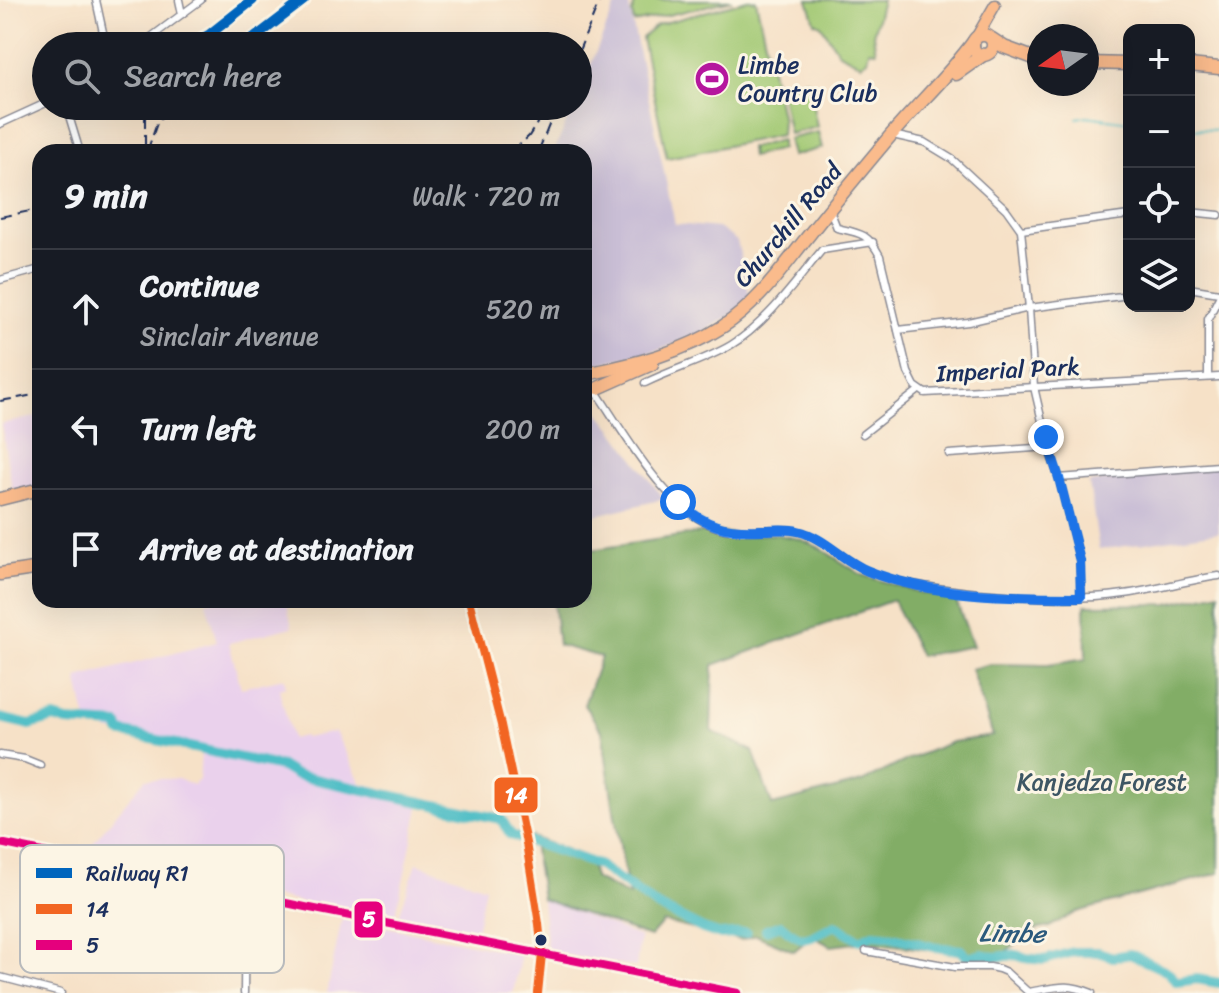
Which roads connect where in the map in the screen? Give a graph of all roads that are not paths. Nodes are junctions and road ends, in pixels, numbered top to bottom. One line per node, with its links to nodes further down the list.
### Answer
1 (96, 0): 6 (street)
2 (179, 0): 5 (street)
3 (201, 0): 5 (street)
4 (996, 2): 8 (main road)
5 (182, 14): 7 (street)
6 (103, 32)
7 (158, 32)
8 (984, 44): 16 (highway, Churchill Road)
9 (1099, 63): 10 (highway)
10 (1123, 64)
11 (1195, 66): 12 (highway)
12 (1219, 68)
13 (32, 109): 15 (street)
14 (70, 120): 17 (street)
15 (0, 124)
16 (895, 135): 18 (highway, Churchill Road); 22 (street)
17 (78, 144)
18 (831, 213): 23 (street); 31 (highway, Churchill Road); 36 (highway, Churchill Road)
19 (1195, 213): 20 (street)
20 (1219, 215)
21 (1123, 216): 22 (street)
22 (1021, 230): 29 (street)
23 (873, 242): 30 (street, Imperial Park); 34 (street)
24 (32, 271): 25 (street)
25 (0, 280)
26 (1195, 289): 27 (street)
27 (1219, 295): 32 (street)
28 (1123, 296): 29 (street)
29 (1029, 308): 30 (street); 35 (street)
30 (898, 330): 37 (street, Imperial Park)
31 (592, 374)
32 (1208, 377): 33 (street, Imperial Park); 35 (street, Imperial Park)
33 (1219, 377)
34 (645, 383)
35 (1034, 387): 37 (street, Imperial Park); 40 (street)
36 (592, 390)
37 (919, 390): 39 (street)
38 (592, 394): 49 (street)
39 (863, 434)
40 (1048, 447): 41 (street); 43 (street)
41 (949, 454)
42 (1219, 466): 43 (street)
43 (1059, 478): 49 (street)
44 (32, 491): 45 (highway)
45 (0, 499)
46 (32, 569): 47 (highway)
47 (0, 574)
48 (1219, 576): 49 (street)
49 (1081, 597)
50 (471, 608): 57 (main road)
51 (0, 755): 52 (street)
52 (40, 765)
53 (0, 843): 54 (street)
54 (20, 847)
55 (284, 902): 57 (street)
56 (866, 951): 64 (street)
57 (542, 954): 62 (main road); 63 (street)
58 (244, 973): 61 (street)
59 (0, 977): 60 (street)
60 (61, 993)
61 (244, 993)
62 (538, 993)
63 (738, 993)
64 (1092, 993)

